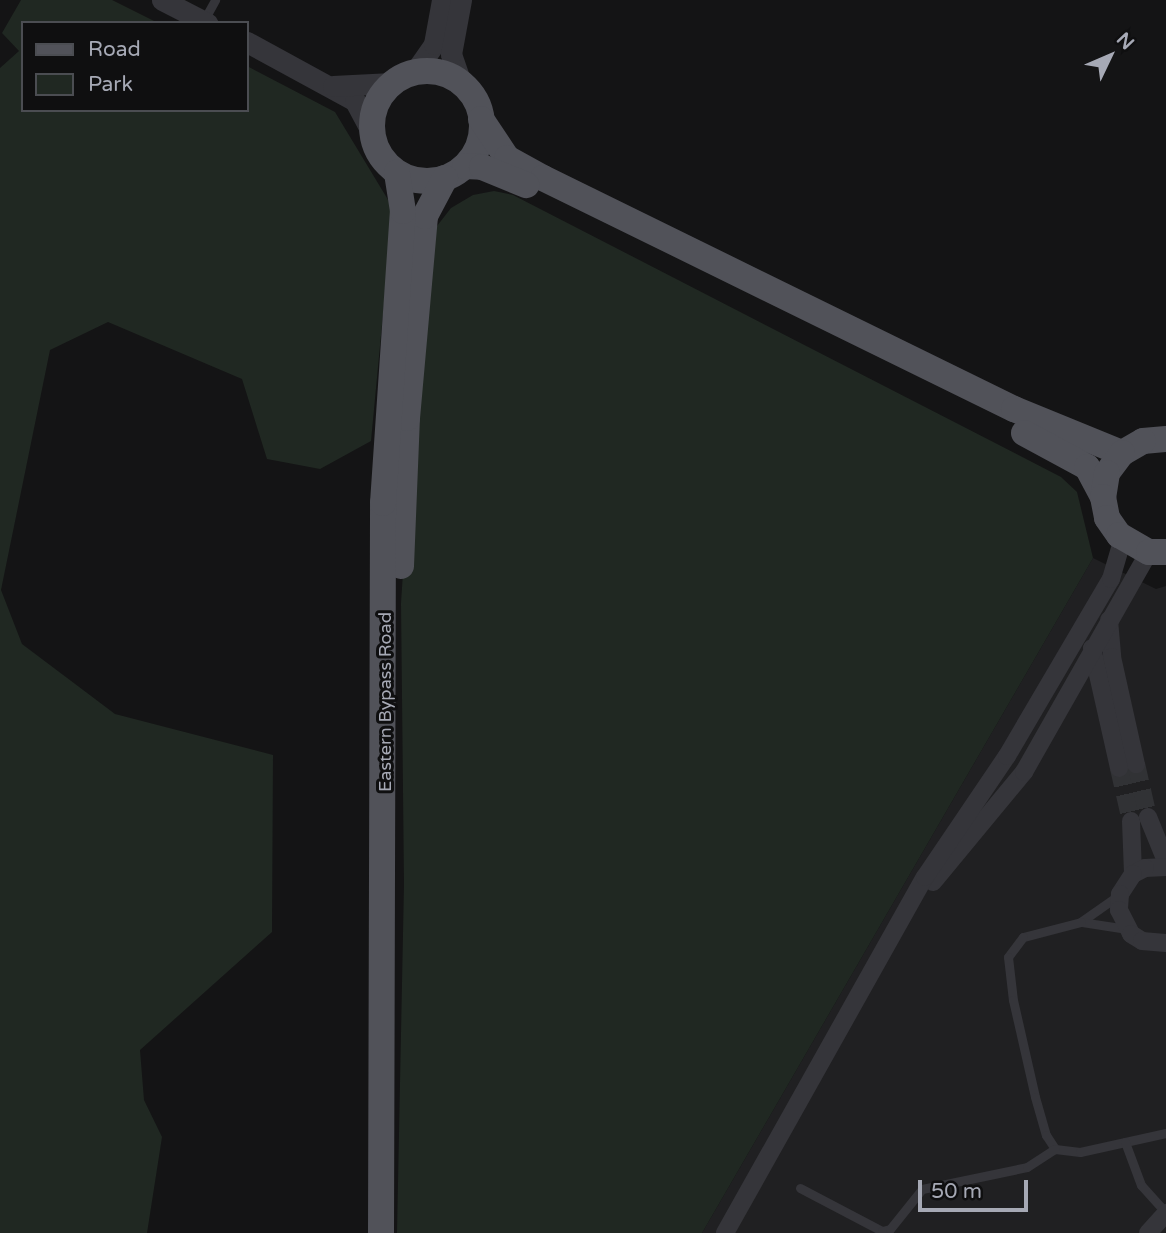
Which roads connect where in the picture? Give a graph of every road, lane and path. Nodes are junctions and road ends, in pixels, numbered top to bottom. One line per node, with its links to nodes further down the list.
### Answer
1 (162, 0): 5 (street)
2 (215, 0): 6 (lane)
3 (442, 0): 8 (street)
4 (461, 0): 9 (street)
5 (203, 21)
6 (205, 21)
7 (248, 43): 10 (street)
8 (403, 78): 9 (main road); 10 (street); 12 (main road)
9 (461, 83): 11 (main road)
10 (331, 86): 12 (street)
11 (481, 119): 14 (main road); 16 (main road)
12 (372, 133): 13 (main road)
13 (397, 172): 14 (main road); 36 (main road, Eastern Bypass Road)
14 (455, 172): 17 (main road); 37 (main road, Eastern Bypass Road)
15 (1166, 439): 16 (main road)
16 (1122, 453): 17 (main road)
17 (1103, 497): 18 (main road)
18 (1123, 538): 19 (main road); 20 (street)
19 (1157, 552): 21 (street)
20 (1089, 617): 22 (street); 27 (street)
21 (1109, 620): 22 (street); 22 (street)
22 (1092, 651): 27 (street)
23 (1166, 861): 25 (street)
24 (1166, 867): 25 (street)
25 (1133, 874): 26 (street)
26 (1120, 894): 28 (lane); 29 (street)
27 (914, 903): 38 (street)
28 (1081, 922): 29 (lane); 33 (lane)
29 (1127, 929): 30 (street)
30 (1166, 943)
31 (1166, 1133): 32 (lane)
32 (1125, 1142): 33 (lane); 35 (lane)
33 (1055, 1149): 34 (lane)
34 (800, 1188)
35 (1166, 1213): 39 (street)
36 (380, 1233)
37 (394, 1233)
38 (725, 1233)
39 (1148, 1233)

